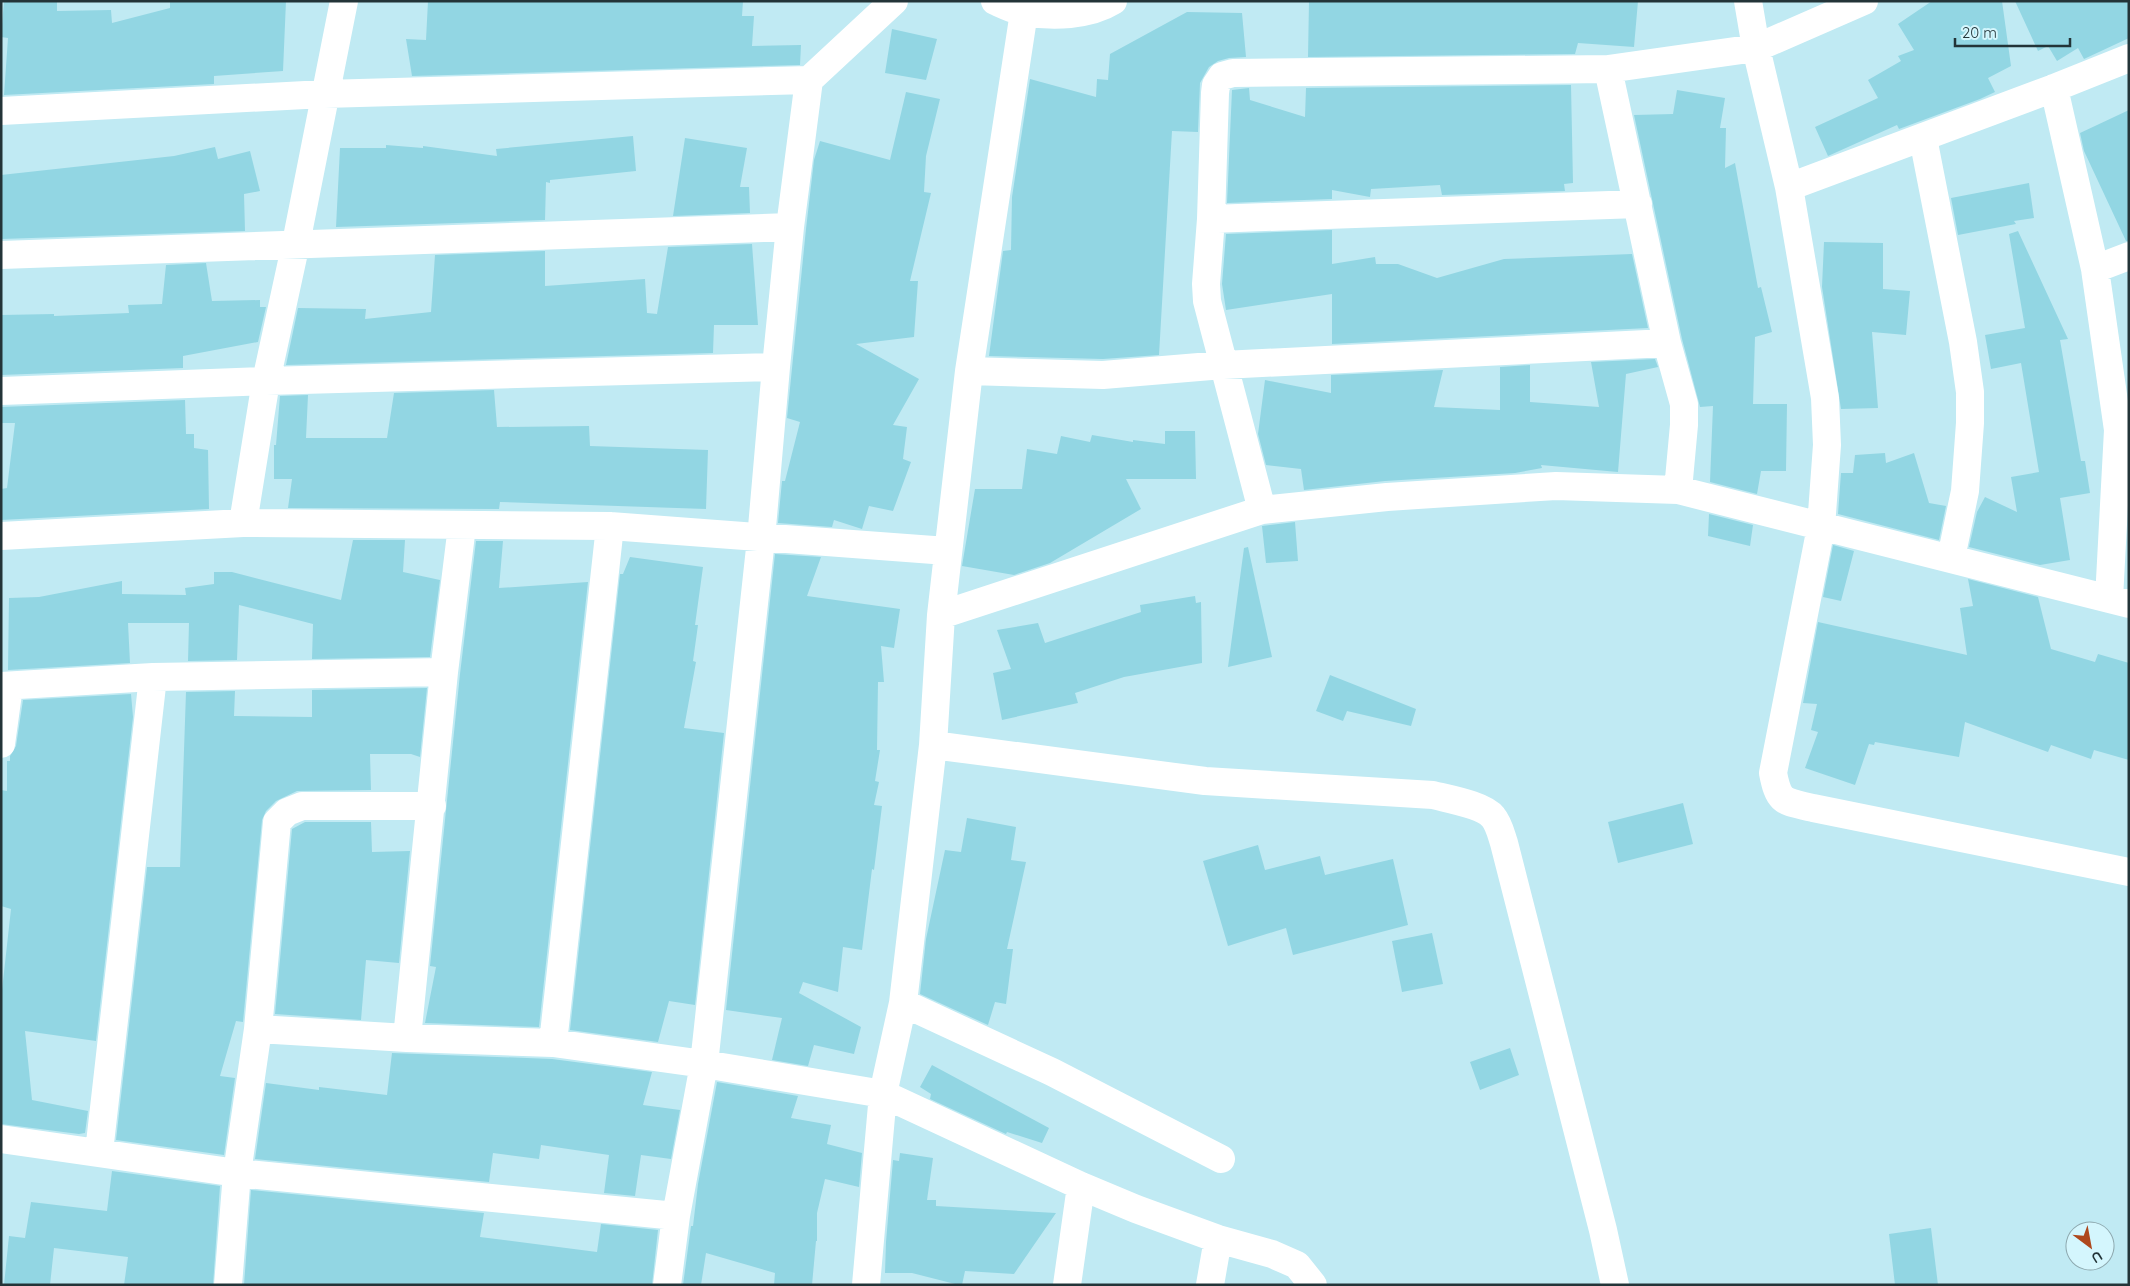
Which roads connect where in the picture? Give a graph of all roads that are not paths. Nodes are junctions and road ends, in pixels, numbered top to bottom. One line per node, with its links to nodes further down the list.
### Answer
1 (344, 1): 13 (street)
2 (894, 1): 11 (street)
3 (994, 1): 7 (street)
4 (1113, 1): 7 (street)
5 (1748, 1): 8 (street)
6 (1864, 1): 8 (street)
7 (1024, 12): 27 (street)
8 (1756, 48): 10 (street); 16 (street)
9 (2129, 58): 12 (street)
10 (1608, 69): 17 (street); 18 (street)
11 (809, 80): 13 (street); 19 (street)
12 (2054, 88): 15 (street); 23 (street)
13 (324, 94): 14 (street); 20 (street)
14 (1, 111)
15 (1923, 138): 16 (street); 40 (street)
16 (1789, 187): 36 (street)
17 (1638, 204): 18 (street); 24 (street)
18 (1211, 220): 25 (street)
19 (790, 227): 20 (street); 26 (street)
20 (296, 243): 21 (street); 28 (street)
21 (1, 255)
22 (2129, 256): 23 (street)
23 (2095, 269): 30 (street)
24 (1667, 343): 25 (street); 31 (street)
25 (1223, 365): 27 (street); 32 (street)
26 (776, 368): 28 (street); 38 (street)
27 (969, 371): 39 (street)
28 (266, 381): 29 (street); 33 (street)
29 (1, 390)
30 (2124, 428): 41 (street)
31 (1678, 490): 32 (street); 36 (street)
32 (1262, 510): 42 (street)
33 (243, 523): 34 (street); 37 (street)
34 (462, 526): 35 (street); 43 (street)
35 (610, 526): 38 (street); 53 (street)
36 (1821, 527): 40 (street); 49 (street)
37 (1, 536)
38 (761, 538): 39 (street); 54 (street)
39 (947, 551): 42 (street)
40 (1951, 558): 41 (street)
41 (2119, 602)
42 (941, 615): 47 (street)
43 (444, 672): 44 (street); 48 (street)
44 (153, 677): 45 (street); 57 (street)
45 (5, 686): 46 (street)
46 (1, 744)
47 (933, 745): 50 (street); 69 (street)
48 (432, 806): 51 (street); 52 (street)
49 (2129, 872)
50 (903, 1003): 55 (street); 58 (street)
51 (258, 1029): 52 (street); 59 (street)
52 (407, 1038): 53 (street)
53 (553, 1043): 54 (street)
54 (704, 1064): 55 (street); 61 (street)
55 (883, 1094): 60 (street); 65 (street)
56 (1, 1139): 57 (street)
57 (99, 1152): 59 (street)
58 (1221, 1159)
59 (237, 1174): 61 (street); 63 (street)
60 (1080, 1186): 62 (street); 66 (street)
61 (676, 1216): 64 (street)
62 (1218, 1239): 67 (street); 68 (street)
63 (228, 1285)
64 (667, 1285)
65 (866, 1285)
66 (1067, 1285)
67 (1210, 1285)
68 (1313, 1285)
69 (1615, 1285)

